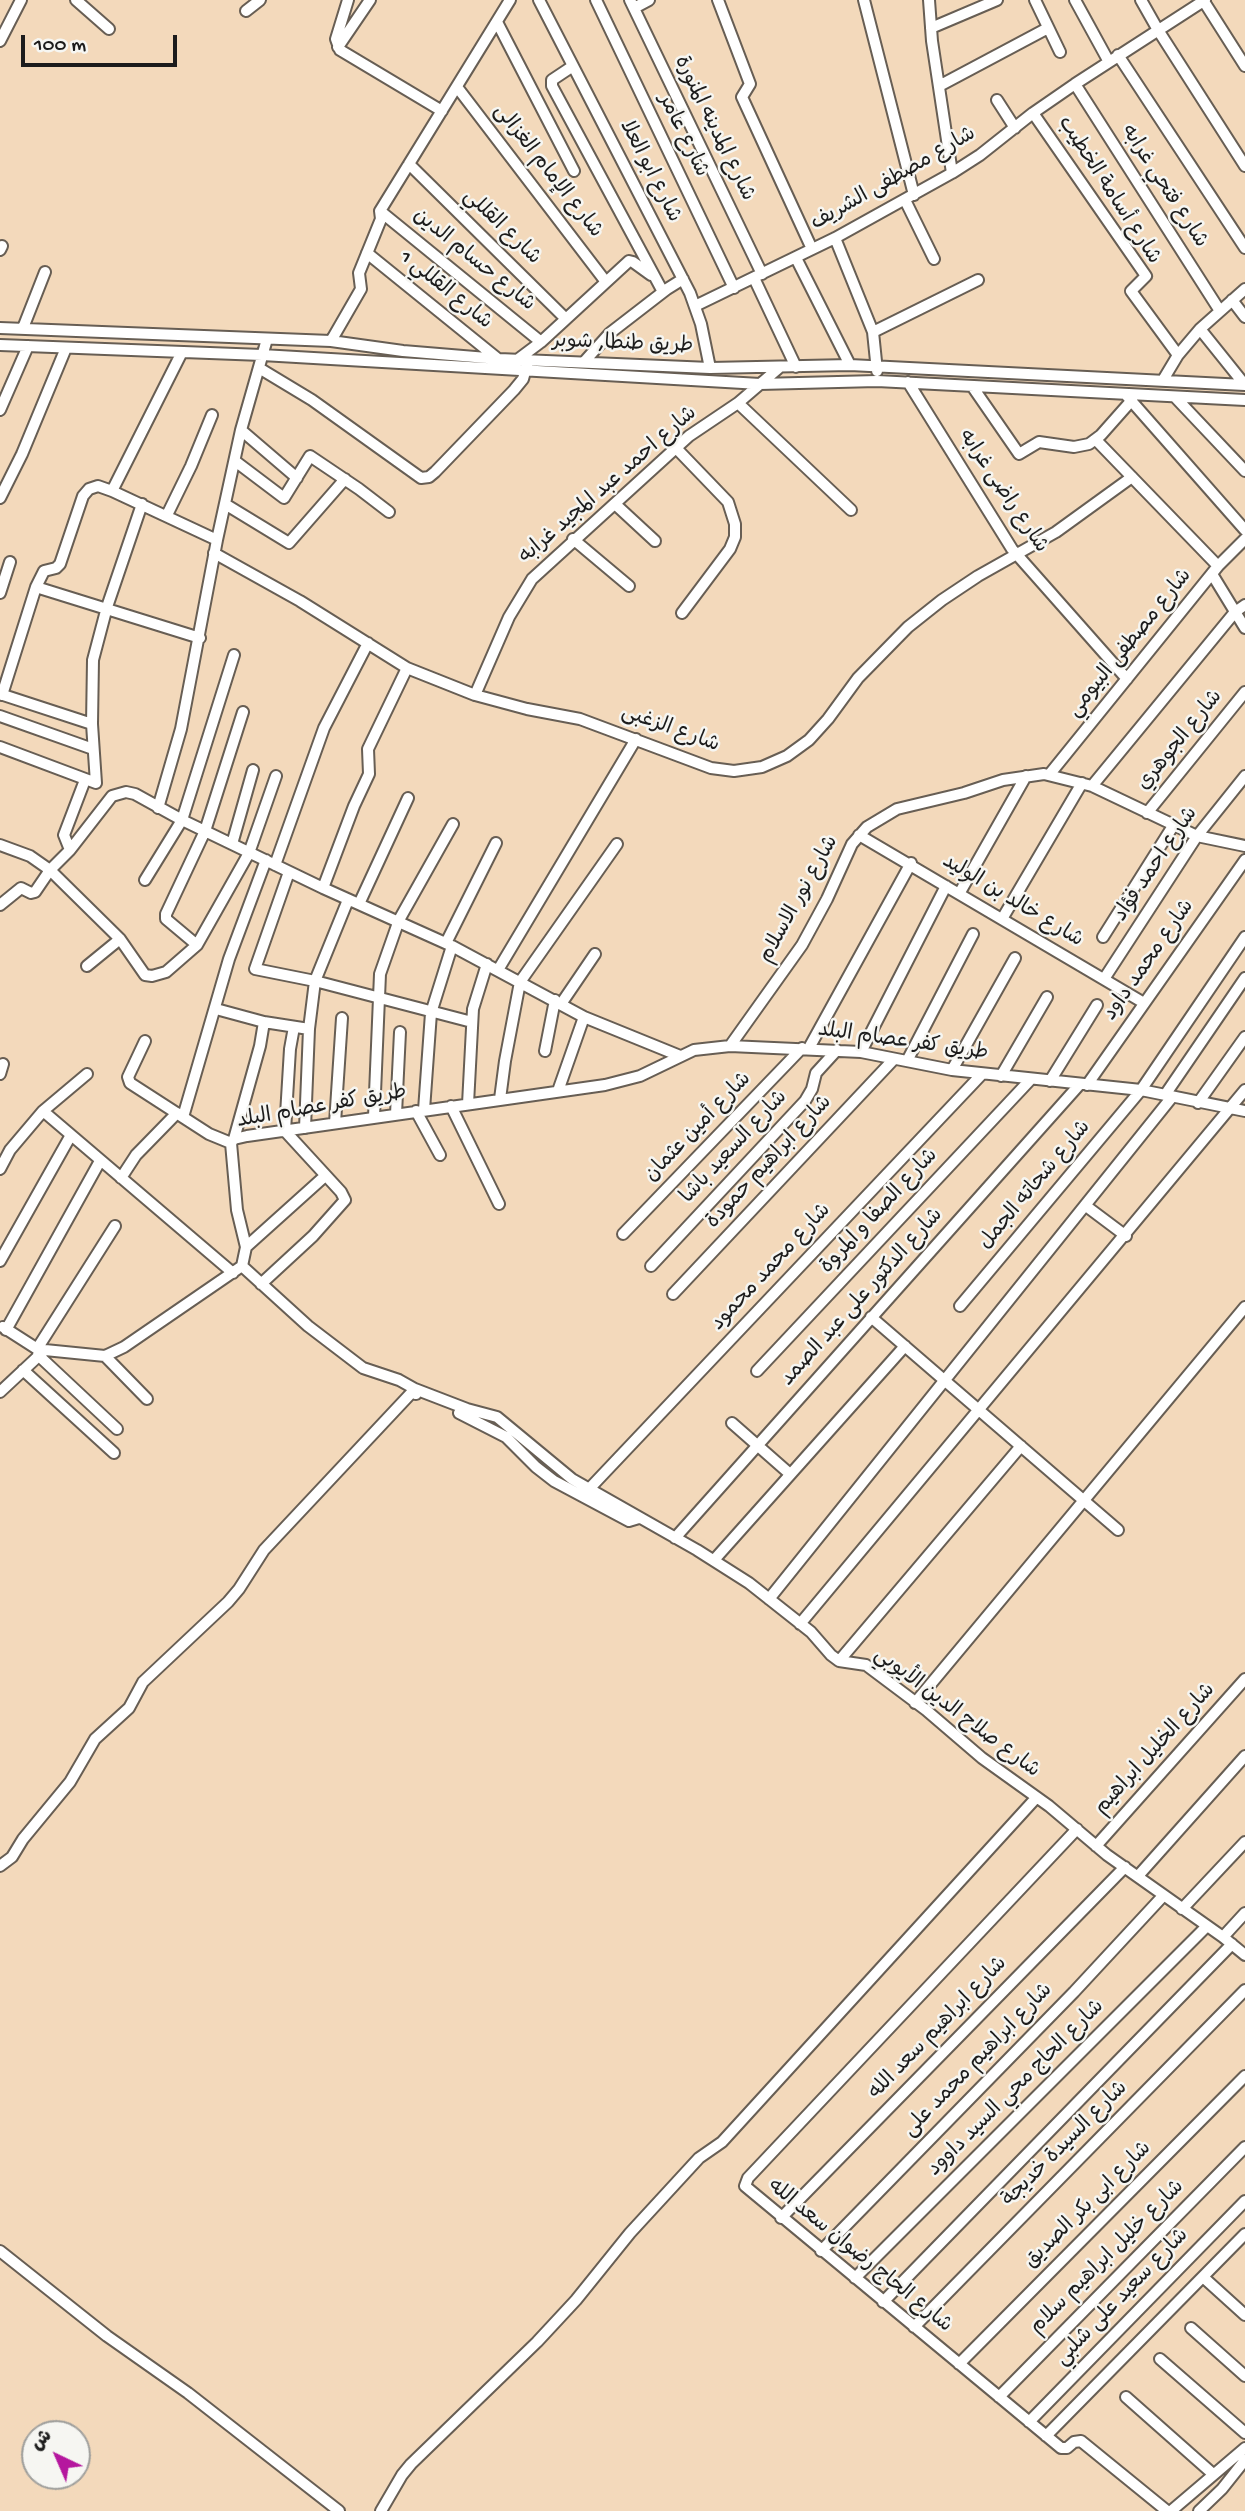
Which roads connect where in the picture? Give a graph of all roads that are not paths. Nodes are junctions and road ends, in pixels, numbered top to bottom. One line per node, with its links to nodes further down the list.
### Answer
1 (21, 0): 25 (street)
2 (76, 0): 23 (street)
3 (259, 0): 19 (street)
4 (348, 0): 26 (street)
5 (370, 0): 26 (street)
6 (510, 0): 20 (street)
7 (539, 0): 29 (street, شارع ابو العلا)
8 (596, 0): 56 (street, شارع عامر)
9 (649, 0): 18 (street)
10 (718, 0): 46 (street)
11 (863, 0): 42 (street)
12 (929, 0): 21 (street)
13 (997, 0): 21 (street)
14 (1035, 0): 22 (street)
15 (1075, 0): 28 (street)
16 (1141, 0): 24 (street)
17 (1204, 0): 24 (street, شارع مصطفى الشريف); 30 (street)
18 (632, 4): 51 (street, شارع المدينه المنورة)
19 (246, 10)
20 (497, 22): 33 (street); 40 (street)
21 (931, 28): 32 (street)
22 (1048, 28): 27 (street); 32 (street)
23 (108, 29)
24 (1158, 30): 28 (street, شارع مصطفى الشريف); 39 (street)
25 (0, 41)
26 (338, 47): 35 (street)
27 (1060, 52)
28 (1114, 58): 31 (street, شارع مصطفى الشريف); 45 (street)
29 (573, 66): 52 (street); 53 (street, شارع ابو العلا)
30 (1245, 66)
31 (1075, 84): 36 (street, شارع مصطفى الشريف); 61 (street, شارع فتحي غرابه)
32 (939, 86): 41 (street)
33 (457, 87): 35 (street); 55 (street, شارع الإمام الغزالى)
34 (997, 100): 37 (street)
35 (442, 111): 38 (street)
36 (1034, 113): 37 (street, شارع مصطفى الشريف); 76 (street, شارع أسامة الخطيب)
37 (1015, 128): 41 (street, شارع مصطفى الشريف)
38 (409, 164): 43 (street); 63 (street, شارع القللي)
39 (1245, 166)
40 (574, 171)
41 (952, 173): 42 (street, شارع مصطفى الشريف)
42 (910, 198): 44 (street, شارع مصطفى الشريف); 49 (street)
43 (380, 211): 47 (street); 70 (street, شارع حسام الدين)
44 (835, 239): 46 (street, شارع مصطفى الشريف); 67 (street)
45 (1245, 248)
46 (812, 249): 48 (street, شارع مصطفى الشريف)
47 (368, 253): 69 (street); 77 (street, شارع القللي 1)
48 (796, 258): 51 (street, شارع مصطفى الشريف); 80 (street)
49 (934, 259)
50 (45, 272): 65 (street)
51 (758, 276): 56 (street, شارع مصطفى الشريف); 82 (street, شارع المدينه المنورة)
52 (655, 277): 55 (street); 58 (street)
53 (683, 279): 58 (street); 60 (street, شارع ابو العلا)
54 (978, 281): 67 (street)
55 (606, 282): 63 (street)
56 (734, 288): 60 (street, شارع مصطفى الشريف)
57 (1245, 289): 59 (street)
58 (663, 292): 78 (street)
59 (1232, 300): 61 (street); 62 (street)
60 (695, 306): 85 (street, شارع ابو العلا)
61 (1220, 311): 66 (street)
62 (1245, 317)
63 (566, 319): 70 (street)
64 (0, 328): 65 (street, طريق طنطا, شوبر)
65 (23, 328): 68 (street, طريق طنطا, شوبر)
66 (1200, 329): 76 (street); 91 (street)
67 (873, 332): 83 (street)
68 (267, 340): 69 (street, طريق طنطا, شوبر); 75 (street)
69 (331, 341): 77 (street, طريق طنطا, شوبر)
70 (541, 342): 79 (street)
71 (0, 345): 72 (street, طريق طنطا, شوبر)
72 (29, 346): 73 (street, طريق طنطا, شوبر); 97 (street)
73 (66, 348): 74 (street, طريق طنطا, شوبر); 108 (street)
74 (182, 352): 75 (street, طريق طنطا, شوبر); 107 (street)
75 (262, 355): 79 (street, طريق طنطا, شوبر); 84 (street)
76 (1178, 355): 87 (street)
77 (499, 359): 79 (street, طريق طنطا, شوبر)
78 (584, 362): 79 (street, طريق طنطا, شوبر); 85 (street, طريق طنطا, شوبر)
79 (524, 364): 84 (street); 90 (street, طريق طنطا, شوبر)
80 (850, 366): 82 (street, طريق طنطا, شوبر); 83 (street, طريق طنطا, شوبر)
81 (780, 367): 82 (street, طريق طنطا, شوبر); 85 (street, طريق طنطا, شوبر); 90 (street, شارع احمد عبد المجيد غرابه)
82 (796, 367)
83 (877, 367): 86 (street, طريق طنطا, شوبر); 88 (street)
84 (259, 368): 99 (street)
85 (710, 368)
86 (1139, 379): 87 (street, طريق طنطا, شوبر); 93 (street)
87 (1163, 380): 91 (street, طريق طنطا, شوبر)
88 (877, 381): 89 (street, طريق طنطا, شوبر); 90 (street, طريق طنطا, شوبر)
89 (908, 382): 92 (street, طريق طنطا, شوبر); 121 (street, شارع راضى غرابه)
90 (760, 384): 96 (street, شارع احمد عبد المجيد غرابه)
91 (1245, 385)
92 (972, 386): 93 (street, طريق طنطا, شوبر); 100 (street)
93 (1132, 396): 94 (street, طريق طنطا, شوبر); 100 (street); 115 (street)
94 (1175, 397): 95 (street, طريق طنطا, شوبر); 103 (street)
95 (1245, 400)
96 (738, 403): 101 (street, شارع احمد عبد المجيد غرابه); 112 (street)
97 (0, 410)
98 (212, 415): 114 (street)
99 (242, 430): 102 (street); 105 (street)
100 (1096, 440): 104 (street)
101 (676, 447): 111 (street, شارع احمد عبد المجيد غرابه); 129 (street)
102 (235, 461): 105 (street); 110 (street)
103 (1245, 471)
104 (1132, 477): 121 (street, شارع الزغبى); 123 (street)
105 (297, 478): 106 (street)
106 (345, 479): 110 (street); 113 (street)
107 (112, 491): 109 (street); 125 (street)
108 (0, 498)
109 (142, 504): 114 (street); 127 (street)
110 (225, 504): 118 (street)
111 (615, 504): 116 (street, شارع احمد عبد المجيد غرابه); 119 (street)
112 (851, 510)
113 (389, 512)
114 (167, 515): 118 (street)
115 (1245, 530)
116 (573, 539): 124 (street); 138 (street, شارع احمد عبد المجيد غرابه)
117 (1245, 539): 123 (street, شارع مصطفى البيومي)
118 (217, 540): 120 (street)
119 (655, 541)
120 (214, 553): 131 (street); 132 (street, شارع الزغبى)
121 (1016, 554): 135 (street, شارع راضى غرابه); 142 (street, شارع الزغبى)
122 (10, 562): 126 (street)
123 (1215, 570): 128 (street); 135 (street, شارع مصطفى البيومي)
124 (629, 586)
125 (36, 587): 127 (street); 137 (street)
126 (0, 593)
127 (107, 607): 131 (street); 141 (street)
128 (1240, 609): 130 (street); 151 (street)
129 (682, 613)
130 (1245, 628)
131 (200, 638): 153 (street)
132 (368, 643): 134 (street, شارع الزغبى); 169 (street)
133 (234, 655): 155 (street)
134 (407, 668): 138 (street, شارع الزغبى); 175 (street)
135 (1127, 679): 146 (street, شارع مصطفى البيومي)
136 (1245, 692): 154 (street, شارع الجوهري)
137 (1, 694): 141 (street)
138 (475, 695): 142 (street, شارع الزغبى)
139 (243, 712): 158 (street)
140 (0, 716): 144 (street)
141 (92, 724): 144 (street)
142 (636, 739): 192 (street)
143 (0, 747): 150 (street)
144 (93, 749): 150 (street)
145 (253, 770): 162 (street)
146 (1049, 775): 148 (street, شارع نور الاسلام); 151 (street, شارع نور الاسلام)
147 (276, 776): 167 (street)
148 (1026, 776): 159 (street, شارع نور الاسلام); 176 (street)
149 (1245, 776): 160 (street, شارع احمد فؤاد)
150 (85, 780): 166 (street)
151 (1087, 785): 154 (street, شارع نور الاسلام); 180 (street)
152 (408, 797): 178 (street)
153 (158, 808): 155 (street); 166 (street)
154 (1147, 813): 157 (street, شارع نور الاسلام)
155 (182, 820): 158 (street); 173 (street)
156 (453, 824): 181 (street)
157 (1173, 826): 160 (street, شارع نور الاسلام); 183 (street)
158 (205, 831): 162 (street); 186 (street)
159 (859, 835): 170 (street, شارع خالد بن الوليد); 213 (street, شارع نور الاسلام)
160 (1197, 836): 165 (street, شارع نور الاسلام); 194 (street, شارع احمد فؤاد)
161 (496, 843): 187 (street)
162 (232, 844): 167 (street)
163 (617, 844): 196 (street)
164 (0, 845): 171 (street)
165 (1245, 846)
166 (70, 850): 171 (street)
167 (249, 853): 169 (street); 186 (street)
168 (1245, 860): 200 (street, شارع محمد داود)
169 (270, 863): 172 (street); 202 (street)
170 (911, 863): 174 (street, شارع خالد بن الوليد); 214 (street, شارع أمين عثمان)
171 (50, 870): 179 (street); 185 (street)
172 (289, 872): 175 (street); 195 (street)
173 (145, 880)
174 (946, 886): 176 (street, شارع خالد بن الوليد); 217 (street)
175 (323, 888): 177 (street)
176 (959, 894): 180 (street, شارع خالد بن الوليد)
177 (348, 900): 178 (street); 195 (street)
178 (359, 904): 181 (street)
179 (0, 905)
180 (1002, 919): 194 (street, شارع خالد بن الوليد)
181 (399, 920): 187 (street); 197 (street)
182 (973, 934): 220 (street)
183 (1102, 937)
184 (1245, 937): 228 (street, شارع شحاته الجمل)
185 (120, 939): 186 (street); 191 (street)
186 (197, 945)
187 (449, 945): 190 (street); 203 (street)
188 (595, 954): 199 (street)
189 (1015, 958): 221 (street)
190 (486, 964): 192 (street); 207 (street)
191 (87, 966)
192 (498, 970): 196 (street)
193 (1245, 978): 231 (street)
194 (1104, 979): 200 (street, شارع خالد بن الوليد)
195 (315, 981): 197 (street); 209 (street)
196 (520, 982): 199 (street); 232 (street)
197 (378, 997): 203 (street); 242 (street)
198 (1047, 997): 224 (street)
199 (558, 1002): 204 (street); 216 (street)
200 (1144, 1003): 227 (street, شارع محمد داود)
201 (1097, 1005): 226 (street)
202 (216, 1009): 206 (street); 241 (street)
203 (431, 1013): 207 (street); 238 (street)
204 (584, 1017): 218 (street); 230 (street)
205 (342, 1018): 243 (street)
206 (264, 1022): 208 (street); 248 (street)
207 (472, 1022): 234 (street)
208 (294, 1027): 209 (street); 245 (street)
209 (309, 1029): 244 (street)
210 (400, 1032): 240 (street)
211 (1245, 1037): 233 (street)
212 (145, 1041): 241 (street)
213 (730, 1045): 214 (street, طريق كفر عصام البلد); 218 (street, طريق كفر عصام البلد)
214 (806, 1048): 215 (street, طريق كفر عصام البلد); 258 (street, شارع أمين عثمان)
215 (836, 1050): 217 (street, طريق كفر عصام البلد); 262 (street, شارع السعيد باشا)
216 (545, 1051)
217 (861, 1052): 219 (street, طريق كفر عصام البلد)
218 (680, 1056): 230 (street, طريق كفر عصام البلد)
219 (894, 1059): 220 (street, طريق كفر عصام البلد); 265 (street, شارع ابراهيم حمودة)
220 (907, 1062): 221 (street, طريق كفر عصام البلد)
221 (952, 1070): 223 (street, طريق كفر عصام البلد)
222 (87, 1074): 237 (street)
223 (982, 1074): 224 (street, طريق كفر عصام البلد); 286 (street, شارع محمد محمود)
224 (1001, 1076): 225 (street, طريق كفر عصام البلد)
225 (1031, 1079): 226 (street, طريق كفر عصام البلد); 274 (street, شارع الصفا و المروة)
226 (1050, 1081): 227 (street, طريق كفر عصام البلد)
227 (1084, 1084): 228 (street, طريق كفر عصام البلد); 268 (street, شارع الدكتور على عبد الصمد)
228 (1141, 1090): 231 (street, طريق كفر عصام البلد); 266 (street, شارع شحاته الجمل)
229 (1245, 1090): 236 (street)
230 (558, 1091): 232 (street, طريق كفر عصام البلد)
231 (1169, 1096): 233 (street, طريق كفر عصام البلد); 256 (street)
232 (500, 1099): 234 (street, طريق كفر عصام البلد)
233 (1198, 1103): 236 (street, طريق كفر عصام البلد)
234 (468, 1104): 235 (street, طريق كفر عصام البلد)
235 (451, 1106): 238 (street, طريق كفر عصام البلد); 255 (street)
236 (1231, 1109): 239 (street, طريق كفر عصام البلد); 259 (street)
237 (43, 1111): 246 (street, شارع صلاح الدين الأيوبي); 249 (street)
238 (420, 1111): 240 (street, طريق كفر عصام البلد); 250 (street)
239 (1245, 1111)
240 (396, 1114): 242 (street, طريق كفر عصام البلد)
241 (180, 1115): 248 (street); 254 (street)
242 (374, 1117): 243 (street, طريق كفر عصام البلد)
243 (335, 1123): 244 (street, طريق كفر عصام البلد)
244 (305, 1128): 245 (street, طريق كفر عصام البلد)
245 (285, 1131): 248 (street, طريق كفر عصام البلد); 253 (street)
246 (71, 1135): 251 (street, شارع صلاح الدين الأيوبي); 261 (street)
247 (0, 1141): 249 (street)
248 (233, 1141): 260 (street)
249 (10, 1150): 252 (street)
250 (440, 1155)
251 (100, 1161): 254 (street, شارع صلاح الدين الأيوبي); 269 (street)
252 (0, 1170)
253 (326, 1176): 260 (street); 264 (street)
254 (121, 1178): 263 (street, شارع صلاح الدين الأيوبي)
255 (499, 1204)
256 (1086, 1206): 259 (street); 275 (street)
257 (116, 1226): 271 (street)
258 (623, 1234)
259 (1126, 1236): 279 (street)
260 (246, 1247): 263 (street)
261 (0, 1261)
262 (651, 1266)
263 (237, 1270): 264 (street, شارع صلاح الدين الأيوبي); 272 (street)
264 (261, 1284): 276 (street, شارع صلاح الدين الأيوبي)
265 (673, 1294)
266 (960, 1307)
267 (1245, 1307): 287 (street)
268 (872, 1317): 270 (street); 282 (street, شارع الدكتور على عبد الصمد)
269 (3, 1328): 271 (street)
270 (905, 1346): 275 (street); 285 (street)
271 (39, 1352): 272 (street); 273 (street); 281 (street)
272 (105, 1356): 278 (street)
273 (23, 1370): 277 (street); 284 (street)
274 (757, 1371)
275 (945, 1381): 279 (street); 292 (street)
276 (415, 1389): 286 (street, شارع صلاح الدين الأيوبي); 288 (street, شارع صلاح الدين الأيوبي); 302 (street)
277 (0, 1392)
278 (146, 1399)
279 (980, 1411): 283 (street); 293 (street)
280 (732, 1423): 282 (street)
281 (117, 1429)
282 (757, 1446): 285 (street); 290 (street, شارع الدكتور على عبد الصمد)
283 (1021, 1446): 287 (street); 294 (street)
284 (114, 1453)
285 (790, 1474): 291 (street)
286 (590, 1489): 288 (street, شارع صلاح الدين الأيوبي)
287 (1083, 1500): 289 (street); 296 (street)
288 (639, 1518): 290 (street, شارع صلاح الدين الأيوبي)
289 (1118, 1530)
290 (675, 1538): 291 (street, شارع صلاح الدين الأيوبي)
291 (714, 1560): 292 (street, شارع صلاح الدين الأيوبي)
292 (769, 1599): 293 (street, شارع صلاح الدين الأيوبي)
293 (800, 1624): 294 (street, شارع صلاح الدين الأيوبي)
294 (839, 1661): 296 (street, شارع صلاح الدين الأيوبي)
295 (1245, 1679): 301 (street, شارع الخليل ابراهيم)
296 (915, 1703): 298 (street, شارع صلاح الدين الأيوبي)
297 (1245, 1756): 304 (street)
298 (1036, 1798): 299 (street, شارع صلاح الدين الأيوبي); 337 (street)
299 (1077, 1829): 301 (street, شارع صلاح الدين الأيوبي); 315 (street, شارع الحاج رضوان سعد الله)
300 (1245, 1842): 306 (street)
301 (1096, 1846): 303 (street, شارع صلاح الدين الأيوبي)
302 (0, 1866)
303 (1125, 1867): 304 (street, شارع صلاح الدين الأيوبي); 315 (street, شارع ابراهيم سعد الله)
304 (1138, 1876): 305 (street, شارع صلاح الدين الأيوبي)
305 (1163, 1896): 306 (street, شارع صلاح الدين الأيوبي); 318 (street, شارع ابراهيم محمد على)
306 (1182, 1909): 308 (street, شارع صلاح الدين الأيوبي)
307 (1245, 1913): 309 (street)
308 (1207, 1926): 309 (street, شارع صلاح الدين الأيوبي); 320 (street, شارع الحاج محي السيد داوود)
309 (1228, 1941): 310 (street, شارع صلاح الدين الأيوبي); 321 (street)
310 (1245, 1955)
311 (1245, 1990): 323 (street, شارع السيدة خديجة)
312 (1245, 2076): 326 (street, شارع ابى بكر الصديق)
313 (1245, 2147): 328 (street, شارع خليل ابراهيم سلام)
314 (1245, 2201): 330 (street, شارع سعيد على شلبي)
315 (781, 2218): 318 (street, شارع الحاج رضوان سعد الله)
316 (1245, 2234): 319 (street)
317 (0, 2251): 336 (street)
318 (821, 2251): 320 (street, شارع الحاج رضوان سعد الله)
319 (1203, 2277): 322 (street); 332 (street)
320 (855, 2278): 321 (street, شارع الحاج رضوان سعد الله)
321 (883, 2302): 323 (street, شارع الحاج رضوان سعد الله)
322 (1245, 2315)
323 (914, 2327): 326 (street, شارع الحاج رضوان سعد الله)
324 (1191, 2328): 327 (street)
325 (1160, 2358): 331 (street)
326 (960, 2364): 328 (street, شارع الحاج رضوان سعد الله)
327 (1245, 2376)
328 (999, 2397): 330 (street, شارع الحاج رضوان سعد الله)
329 (1126, 2397): 335 (street)
330 (1029, 2422): 332 (street, شارع الحاج رضوان سعد الله)
331 (1245, 2433)
332 (1046, 2436): 338 (street, شارع الحاج رضوان سعد الله)
333 (1245, 2448): 335 (street)
334 (1245, 2460): 339 (street)
335 (1213, 2474): 338 (street)
336 (339, 2511)
337 (381, 2511)
338 (1169, 2511)
339 (1199, 2511)

